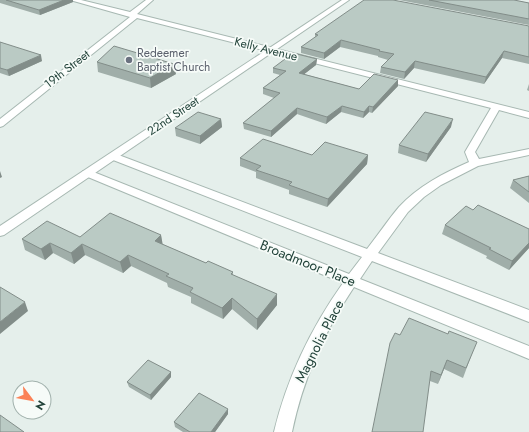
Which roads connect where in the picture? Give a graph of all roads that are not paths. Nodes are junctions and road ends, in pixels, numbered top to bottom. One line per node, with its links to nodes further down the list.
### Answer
1 (72, 0): 4 (street, Kelly Avenue)
2 (150, 0): 4 (street, 19th Street)
3 (346, 0): 5 (street, 22nd Street)
4 (133, 16): 5 (street, Kelly Avenue); 8 (street, 19th Street)
5 (270, 50): 6 (street, Kelly Avenue); 10 (street, 22nd Street)
6 (496, 107): 7 (street, Kelly Avenue); 11 (street)
7 (529, 115)
8 (0, 124)
9 (529, 152): 11 (street, Magnolia Place)
10 (112, 156): 12 (street, 22nd Street); 14 (street, Broadmoor Place)
11 (475, 163): 14 (street, Magnolia Place)
12 (87, 173): 13 (street, 22nd Street); 15 (street, Broadmoor Place)
13 (0, 232)
14 (370, 256): 15 (street, Magnolia Place); 16 (street, Broadmoor Place)
15 (351, 281): 17 (street, Broadmoor Place); 18 (street, Magnolia Place)
16 (529, 316)
17 (529, 353)
18 (283, 432)

